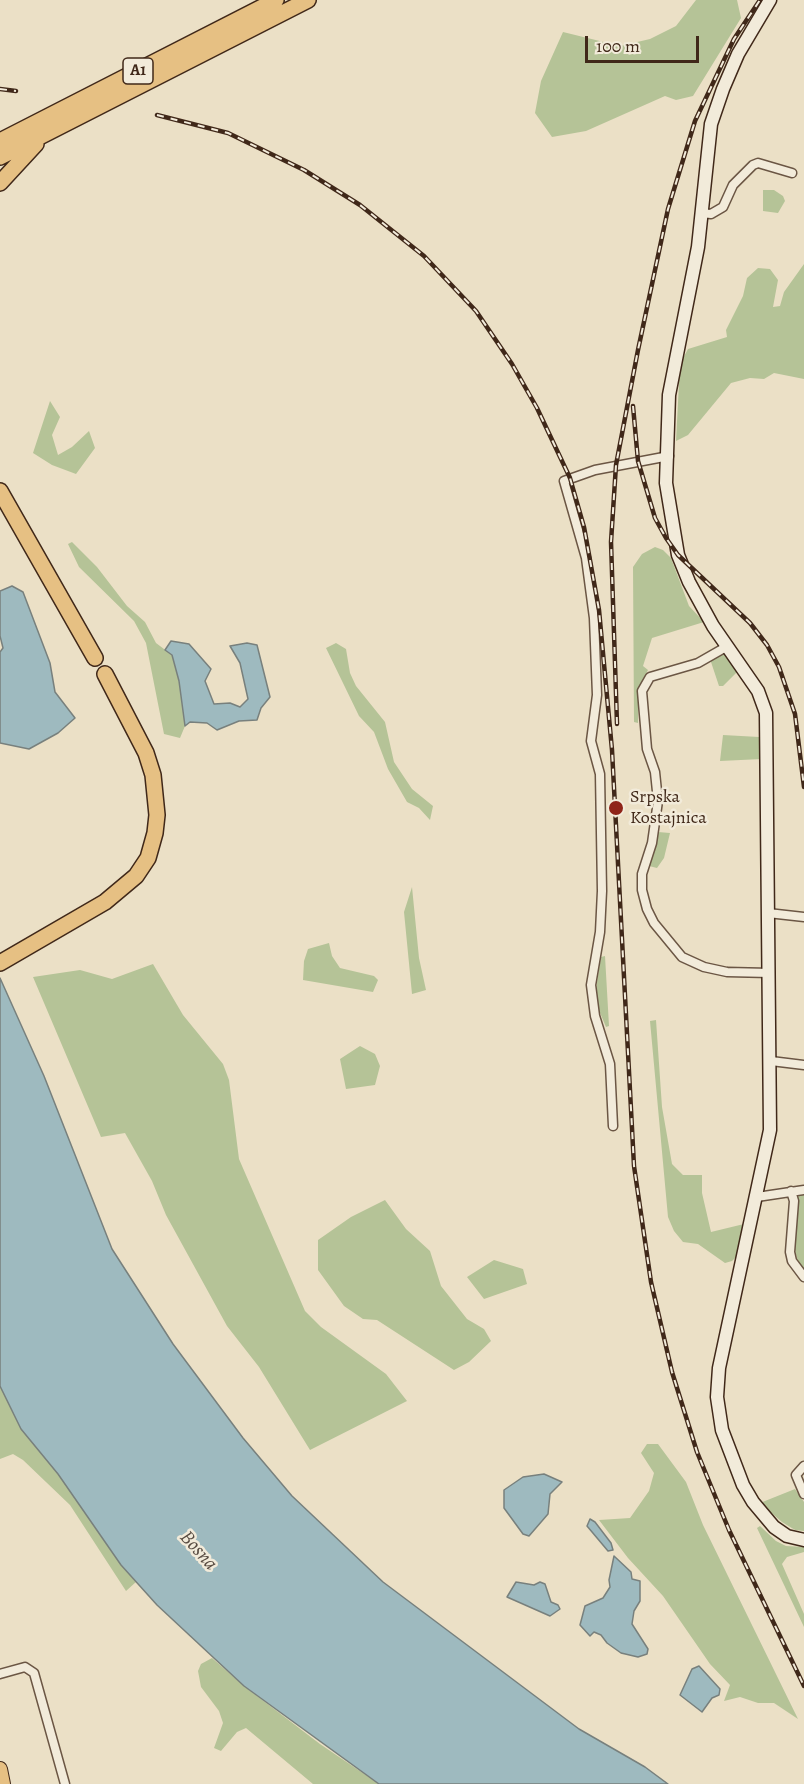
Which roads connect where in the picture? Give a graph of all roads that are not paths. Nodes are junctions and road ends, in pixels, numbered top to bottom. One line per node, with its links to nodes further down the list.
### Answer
1 (276, 0): 5 (highway, A1)
2 (308, 0): 4 (highway, A1)
3 (770, 0): 9 (main road)
4 (55, 129): 6 (highway, A1); 8 (highway)
5 (0, 141)
6 (0, 157)
7 (792, 173): 9 (street)
8 (0, 183)
9 (701, 213): 10 (main road)
10 (669, 456): 14 (main road); 23 (street)
11 (0, 491): 13 (highway)
12 (0, 504): 13 (highway)
13 (34, 552): 15 (highway)
14 (726, 647): 17 (main road); 20 (street)
15 (95, 658)
16 (105, 674): 19 (highway)
17 (768, 913): 18 (street); 20 (main road)
18 (804, 917)
19 (0, 963)
20 (770, 973): 21 (main road)
21 (771, 1061): 22 (street); 26 (main road)
22 (804, 1065)
23 (613, 1126)
24 (804, 1190): 25 (street)
25 (791, 1191): 26 (street); 27 (street)
26 (757, 1197): 30 (main road)
27 (804, 1276)
28 (804, 1466): 29 (street)
29 (804, 1494)
30 (804, 1540)
31 (0, 1674): 34 (street)
32 (0, 1769): 33 (main road)
33 (3, 1784)
34 (65, 1784)

